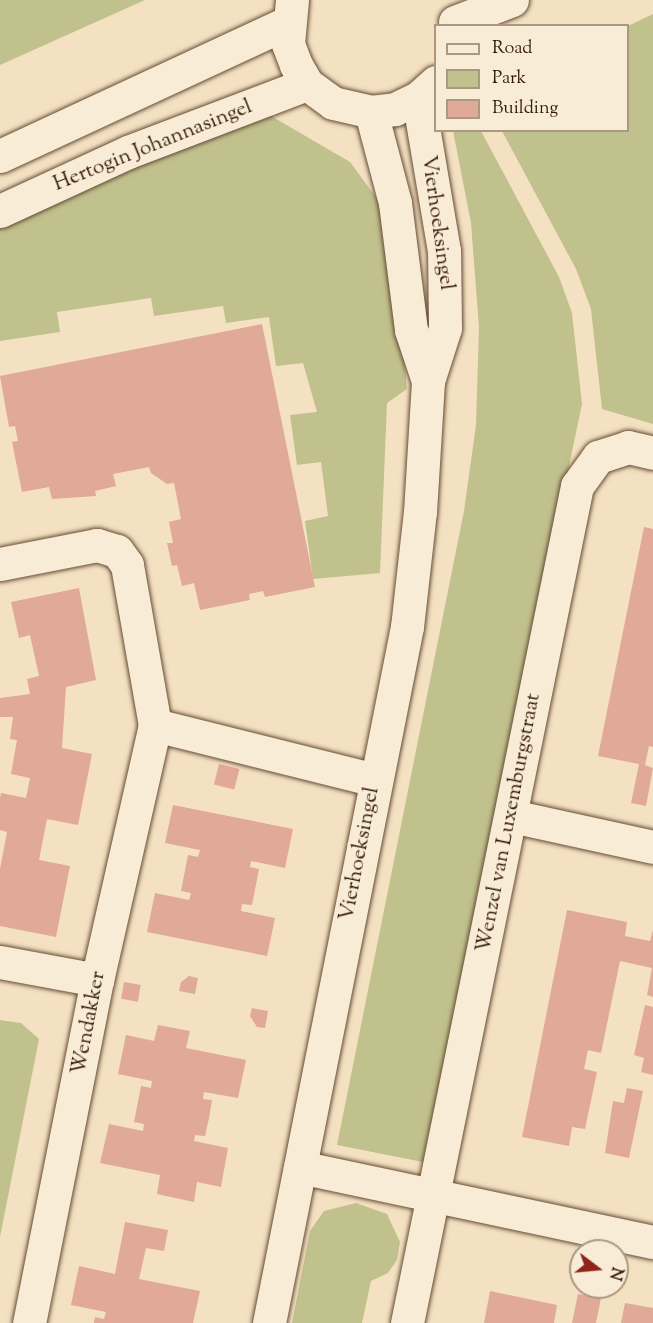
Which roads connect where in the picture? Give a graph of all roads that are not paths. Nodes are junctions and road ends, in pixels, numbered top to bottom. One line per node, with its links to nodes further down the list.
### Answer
1 (512, 0): 3 (street)
2 (289, 11): 4 (street); 7 (street)
3 (454, 16)
4 (307, 84): 6 (street); 8 (street, Hertogin Johannasingel)
5 (427, 90): 6 (street); 9 (street, Vierhoeksingel)
6 (371, 112): 9 (street, Vierhoeksingel)
7 (0, 156)
8 (0, 211)
9 (428, 381): 13 (street, Vierhoeksingel)
10 (653, 453): 14 (street, Wenzel van Luxemburgstraat)
11 (0, 564): 12 (street, Wendakker)
12 (155, 725): 13 (street); 17 (street, Wendakker)
13 (375, 780): 18 (street, Vierhoeksingel)
14 (511, 816): 15 (street); 19 (street, Wenzel van Luxemburgstraat)
15 (653, 847)
16 (0, 962): 17 (street)
17 (97, 980): 21 (street, Wendakker)
18 (300, 1167): 19 (street); 22 (street, Vierhoeksingel)
19 (434, 1194): 20 (street); 23 (street, Wenzel van Luxemburgstraat)
20 (653, 1242)
21 (29, 1323)
22 (269, 1323)
23 (407, 1323)

